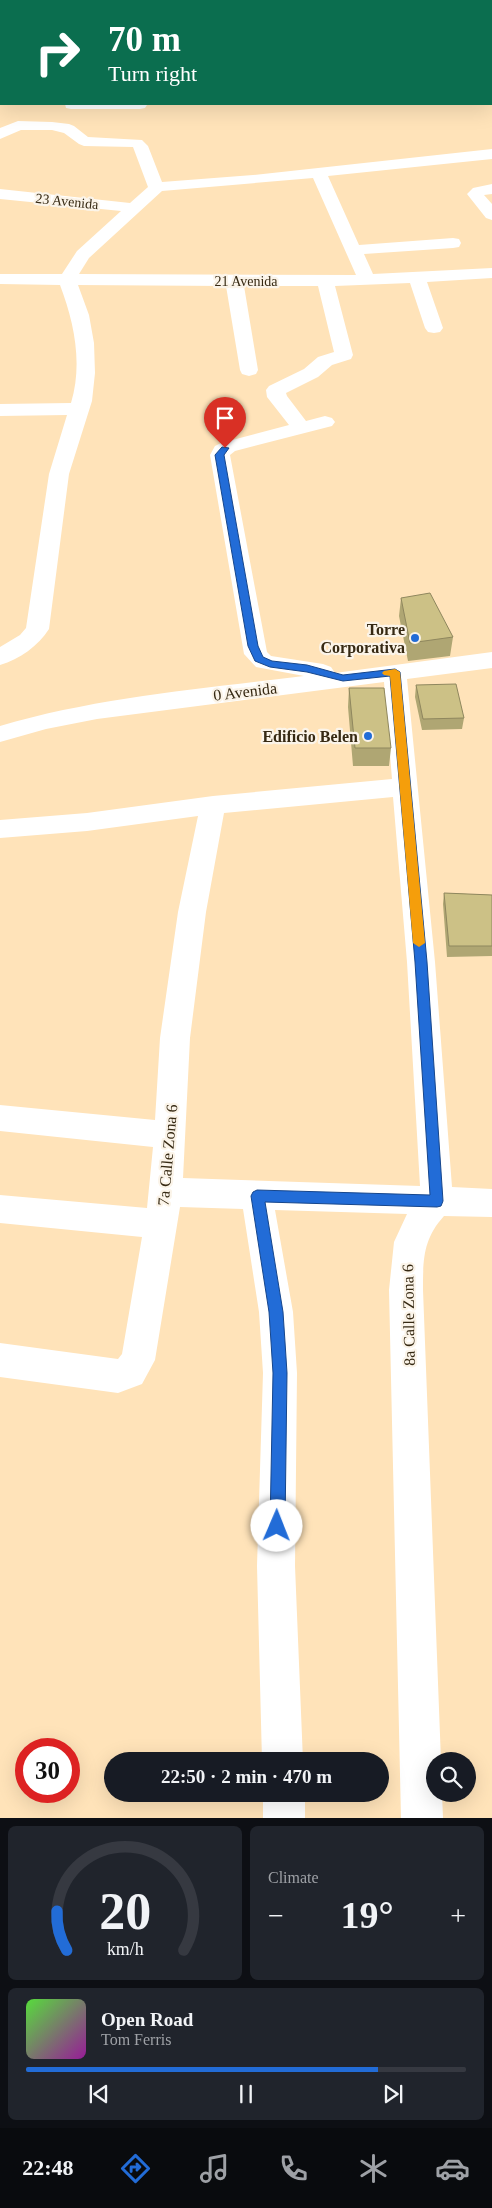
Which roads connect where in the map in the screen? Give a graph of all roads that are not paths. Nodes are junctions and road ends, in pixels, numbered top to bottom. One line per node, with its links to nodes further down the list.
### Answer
1 (72, 105): 3 (street)
2 (89, 123): 3 (street)
3 (69, 126): 4 (street); 7 (street)
4 (0, 134)
5 (492, 154): 6 (street)
6 (319, 173): 7 (street); 13 (street)
7 (156, 188): 10 (street)
8 (492, 189): 11 (street)
9 (0, 194): 10 (street, 23 Avenida)
10 (134, 208): 17 (street)
11 (492, 215)
12 (453, 243): 13 (street)
13 (354, 250): 19 (street)
14 (492, 273): 15 (street, 21 Avenida)
15 (417, 278): 19 (street, 21 Avenida); 21 (street)
16 (0, 279): 17 (street, 21 Avenida)
17 (67, 279): 18 (street, 21 Avenida); 23 (street)
18 (234, 280): 20 (street, 21 Avenida); 22 (street)
19 (367, 280): 20 (street, 21 Avenida)
20 (326, 281): 26 (street)
21 (434, 328)
22 (249, 370)
23 (79, 409): 24 (street); 27 (street)
24 (0, 410)
25 (324, 422): 26 (street)
26 (301, 428): 30 (street)
27 (0, 657)
28 (492, 660): 29 (street, 0 Avenida)
29 (395, 672): 30 (street, 0 Avenida); 32 (street)
30 (343, 678): 31 (street, 0 Avenida)
31 (0, 734)
32 (406, 787): 33 (street); 39 (street)
33 (213, 805): 34 (street); 36 (street, 7a Calle Zona 6)
34 (0, 829)
35 (0, 1118): 36 (street)
36 (170, 1135): 37 (street, 7a Calle Zona 6)
37 (166, 1192): 38 (street); 42 (street, 7a Calle Zona 6)
38 (257, 1196): 39 (street); 44 (street)
39 (437, 1201): 40 (street); 47 (street, 8a Calle Zona 6)
40 (492, 1203)
41 (0, 1209): 42 (street)
42 (160, 1224): 43 (street, 7a Calle Zona 6)
43 (0, 1360)
44 (283, 1752)
45 (284, 1802): 46 (street)
46 (284, 1818)
47 (422, 1818)

